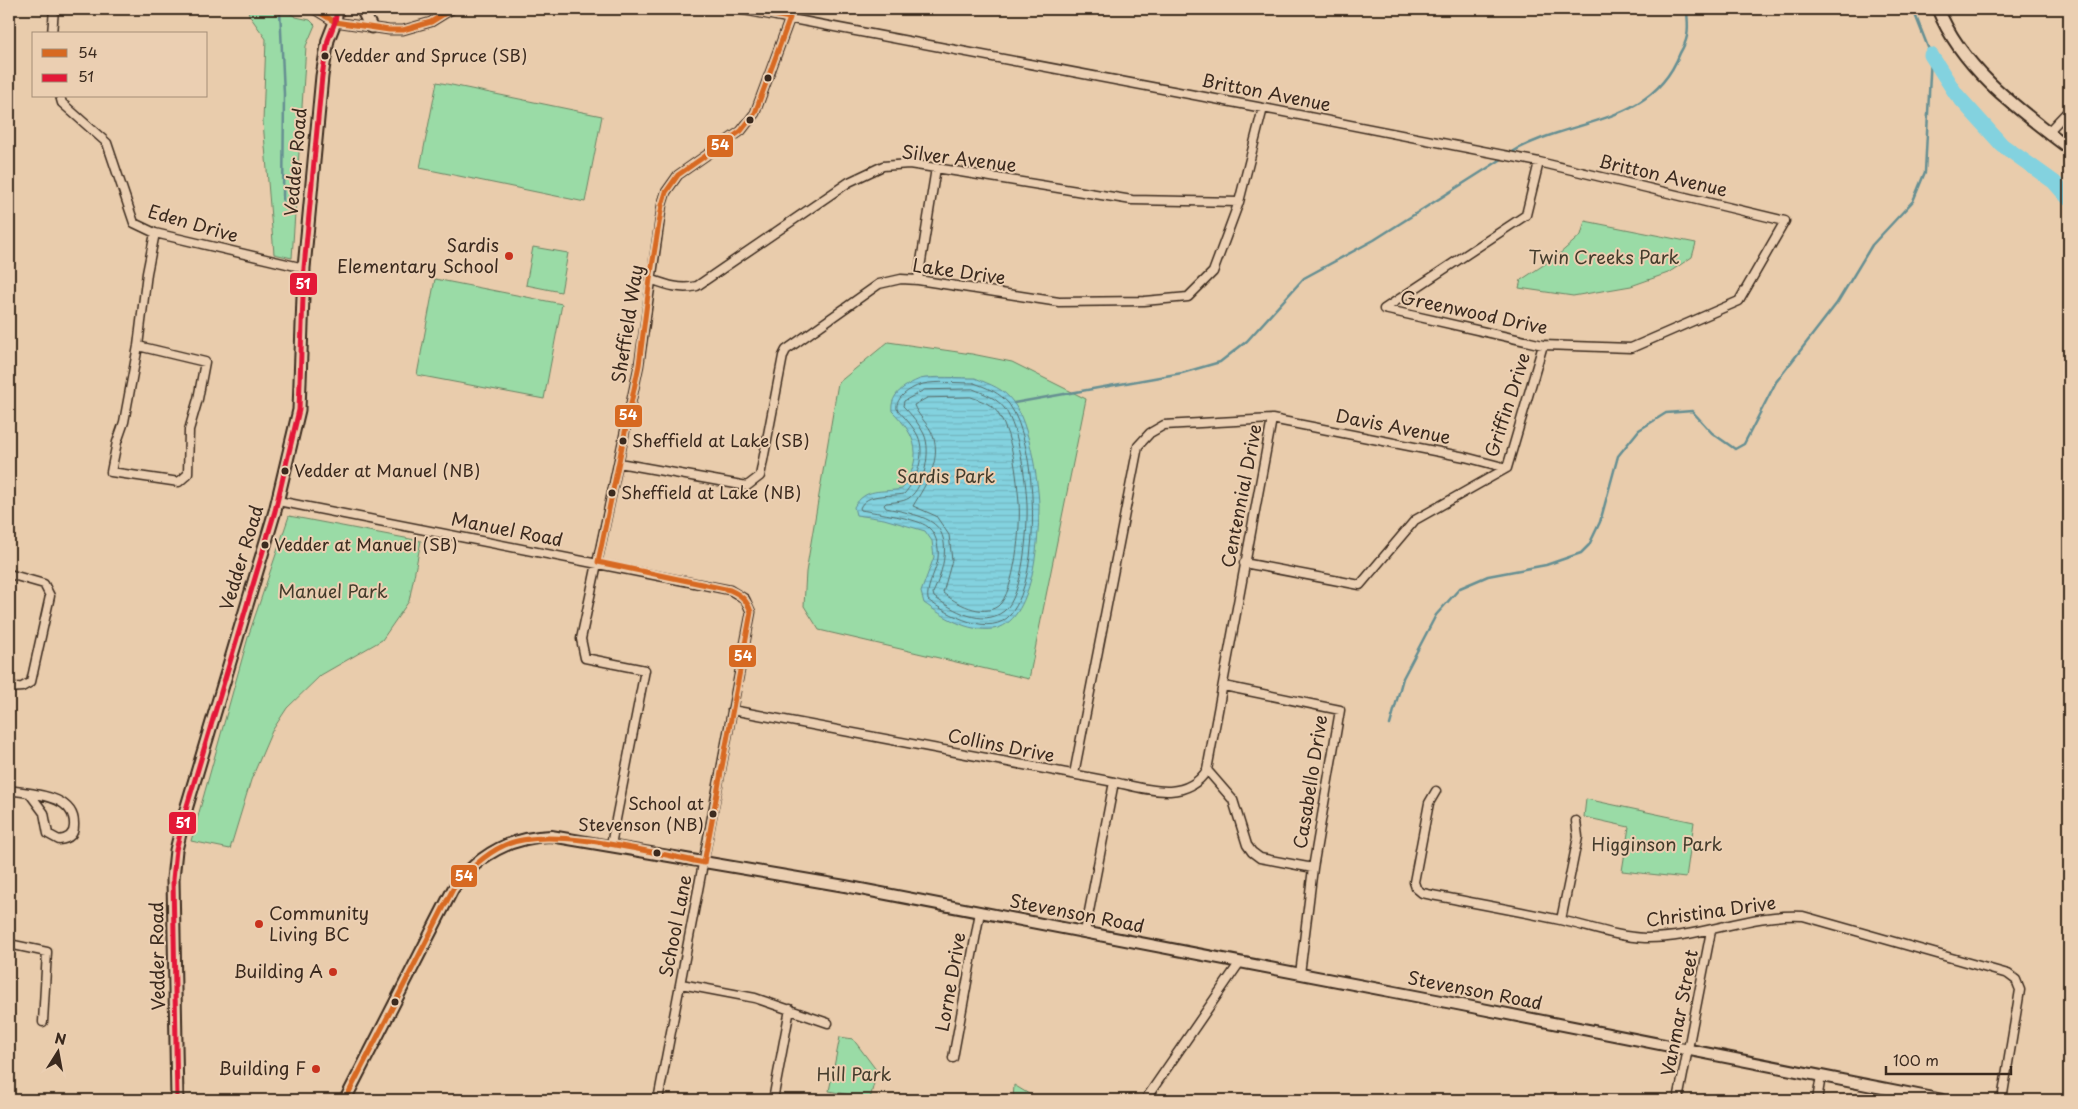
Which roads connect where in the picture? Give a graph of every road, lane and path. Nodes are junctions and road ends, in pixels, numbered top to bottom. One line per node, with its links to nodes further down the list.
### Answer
1 (54, 9): 13 (street)
2 (314, 9): 11 (street)
3 (337, 9): 11 (main road, Vedder Road)
4 (346, 9): 11 (main road, Vedder Road)
5 (362, 9): 12 (main road)
6 (452, 9): 12 (street)
7 (739, 9): 10 (street, Britton Avenue)
8 (792, 9): 10 (street, Sheffield Way)
9 (1938, 9): 17 (main road)
10 (790, 18): 15 (street, Britton Avenue); 27 (street, Sheffield Way)
11 (335, 22): 12 (street); 26 (main road, Vedder Road)
12 (371, 27)
13 (52, 32)
14 (61, 98): 25 (street, Eden Drive)
15 (1264, 108): 19 (street, Britton Avenue); 22 (street, Lake Drive)
16 (2069, 110): 17 (street)
17 (2048, 132): 18 (main road)
18 (2069, 148)
19 (1539, 162): 24 (street, Britton Avenue); 29 (street, Greenwood Drive)
20 (936, 168): 22 (street, Silver Avenue); 27 (street, Silver Avenue); 28 (street)
21 (9, 201): 23 (street)
22 (1239, 202): 28 (street, Lake Drive)
23 (9, 210)
24 (1785, 220): 29 (street, Greenwood Drive)
25 (155, 233): 26 (street, Eden Drive); 30 (street)
26 (304, 268): 34 (main road, Vedder Road)
27 (650, 279): 32 (street, Sheffield Way)
28 (918, 280): 32 (street, Lake Drive)
29 (1543, 345): 33 (street, Griffin Drive)
30 (138, 346): 30 (street)
31 (1272, 419): 33 (street, Davis Avenue); 36 (street, Centennial Drive); 43 (street, Centennial Drive)
32 (618, 464): 35 (street, Sheffield Way)
33 (1507, 468): 36 (street, Griffin Drive)
34 (278, 501): 35 (street, Manuel Road); 66 (main road, Vedder Road)
35 (598, 562): 38 (street, Manuel Road); 49 (street, Sheffield Way)
36 (1244, 564): 39 (street, Centennial Drive)
37 (9, 574): 40 (street)
38 (730, 590): 41 (street, School Lane)
39 (1224, 686): 42 (street, Centennial Drive); 51 (street, Casabello Drive)
40 (9, 688)
41 (732, 710): 43 (street, Collins Drive); 50 (street, School Lane)
42 (1207, 770): 44 (street); 51 (street)
43 (1074, 774): 44 (street, Collins Drive)
44 (1114, 782): 55 (street)
45 (9, 790): 47 (street)
46 (1436, 791): 53 (street, Christina Drive)
47 (30, 794): 47 (street)
48 (1576, 821): 53 (street)
49 (611, 845): 50 (street, Stevenson Road); 67 (street, Stevenson Road)
50 (704, 863): 52 (street, Stevenson Road); 59 (street, School Lane)
51 (1313, 868): 58 (street, Casabello Drive)
52 (980, 912): 55 (street, Stevenson Road); 64 (street, Lorne Drive)
53 (1561, 920): 54 (street, Christina Drive)
54 (1711, 931): 63 (street, Vanmar Street); 74 (street, Christina Drive)
55 (1085, 932): 57 (street, Stevenson Road)
56 (9, 944): 61 (street)
57 (1240, 962): 58 (street, Stevenson Road); 70 (street)
58 (1300, 974): 63 (street, Stevenson Road)
59 (681, 984): 60 (street); 68 (street, School Lane)
60 (790, 1009): 62 (street); 69 (street)
61 (43, 1022)
62 (828, 1023)
63 (1688, 1050): 65 (street, Stevenson Road); 71 (street, Vanmar Street)
64 (953, 1058)
65 (1821, 1076): 72 (street); 73 (street, Stevenson Road)
66 (178, 1100)
67 (345, 1100)
68 (658, 1100)
69 (773, 1100)
70 (1145, 1100)
71 (1678, 1100)
72 (1817, 1100)
73 (1943, 1100)
74 (2002, 1100)

